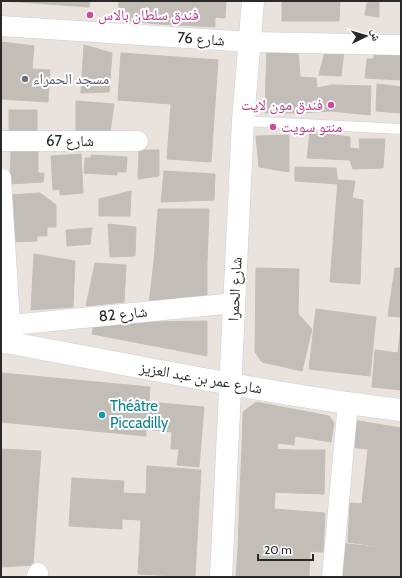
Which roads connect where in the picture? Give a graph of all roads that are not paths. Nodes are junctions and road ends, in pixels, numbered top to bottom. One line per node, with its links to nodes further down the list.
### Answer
1 (253, 1): 3 (main road, شارع الحمرا)
2 (1, 26): 3 (street, شارع 76)
3 (250, 42): 4 (street, شارع 76); 5 (main road, شارع الحمرا)
4 (401, 45)
5 (243, 121): 6 (lane); 10 (main road, شارع الحمرا)
6 (401, 129)
7 (1, 141): 8 (street, شارع 67)
8 (138, 141)
9 (1, 178): 11 (street)
10 (235, 303): 11 (street, شارع 82); 12 (main road, شارع الحمرا)
11 (8, 337): 12 (main road, شارع عمر بن عبد العزيز)
12 (231, 384): 13 (main road, شارع عمر بن عبد العزيز); 15 (main road, شارع الحمرا)
13 (348, 403): 14 (main road, شارع عمر بن عبد العزيز); 16 (street)
14 (401, 410)
15 (221, 577)
16 (332, 577)

